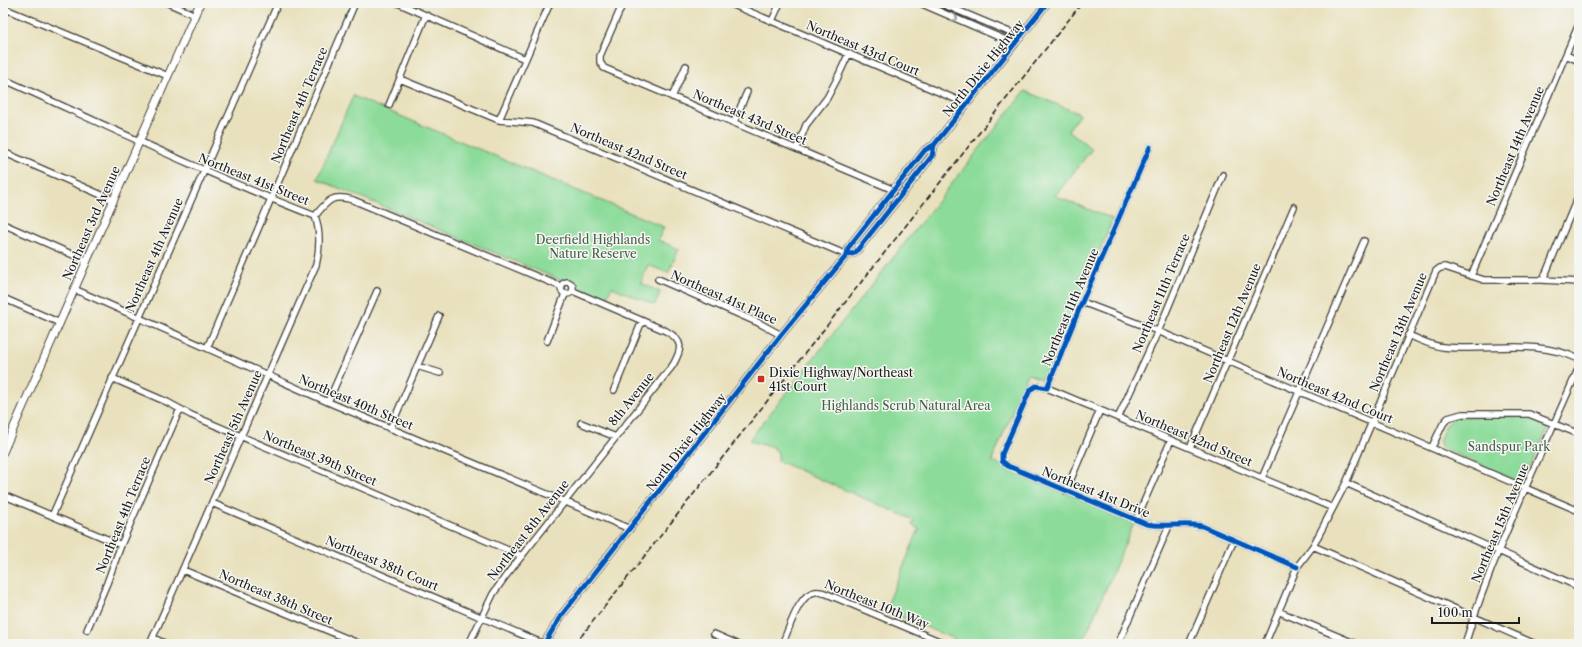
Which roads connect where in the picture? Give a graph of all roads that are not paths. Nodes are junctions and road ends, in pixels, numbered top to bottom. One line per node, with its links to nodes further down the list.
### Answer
1 (168, 3): 14 (street)
2 (200, 3): 14 (street, Northeast 3rd Avenue)
3 (278, 3): 39 (street, Northeast 4th Avenue)
4 (355, 3): 43 (street, Northeast 4th Terrace)
5 (398, 3): 15 (street)
6 (550, 3): 22 (street)
7 (623, 3): 29 (street, Northeast 43rd Street)
8 (728, 3): 16 (street, Northeast 43rd Court)
9 (780, 3): 16 (street)
10 (920, 3): 19 (street, one-way to 19)
11 (940, 3): 18 (street)
12 (1047, 3): 18 (main road, North Dixie Highway)
13 (3, 8): 25 (street)
14 (195, 15): 25 (street, Northeast 3rd Avenue)
15 (426, 15): 22 (street); 27 (street)
16 (772, 21): 20 (street, Northeast 43rd Court)
17 (1579, 24): 21 (street, Northeast 14th Avenue)
18 (1021, 37): 19 (main road, North Dixie Highway)
19 (1015, 44): 30 (main road, North Dixie Highway)
20 (849, 52): 30 (street, Northeast 43rd Court); 37 (street)
21 (1566, 55): 23 (street); 51 (street, Northeast 14th Avenue)
22 (525, 59): 32 (street)
23 (1579, 61)
24 (686, 66): 29 (street)
25 (168, 76): 34 (street, Northeast 3rd Avenue)
26 (3, 79): 34 (street, Northeast 41st Street)
27 (400, 79): 31 (street); 32 (street, Northeast 42nd Street)
28 (747, 92): 33 (street)
29 (672, 97): 33 (street, Northeast 43rd Street)
30 (967, 104): 35 (main road, North Dixie Highway)
31 (388, 105)
32 (499, 120): 49 (street, Northeast 42nd Street)
33 (734, 122): 37 (street, Northeast 43rd Street)
34 (140, 140): 39 (street, Northeast 41st Street); 44 (street, Northeast 3rd Avenue)
35 (934, 145): 41 (main road, North Dixie Highway); 49 (main road, North Dixie Highway)
36 (1150, 147): 61 (street, Northeast 11th Avenue)
37 (797, 148): 41 (street, Northeast 43rd Street)
38 (3, 152): 44 (street)
39 (204, 171): 43 (street, Northeast 41st Street); 63 (street, Northeast 4th Avenue)
40 (1223, 176): 66 (street, Northeast 11th Terrace)
41 (894, 190): 49 (main road, North Dixie Highway)
42 (1579, 194): 53 (street)
43 (272, 199): 46 (street, Northeast 41st Street); 70 (street, Northeast 4th Terrace)
44 (114, 200): 50 (street, Northeast 3rd Avenue)
45 (1294, 207): 72 (street, Northeast 12th Avenue)
46 (315, 216): 55 (street, Northeast 41st Street); 76 (street, Northeast 5th Avenue)
47 (3, 224): 50 (street)
48 (1364, 241): 80 (street)
49 (846, 255): 67 (main road, North Dixie Highway)
50 (87, 261): 56 (street, Northeast 3rd Avenue)
51 (1471, 276): 53 (street); 68 (street, Northeast 13th Avenue)
52 (658, 279): 67 (street, Northeast 41st Place)
53 (1543, 280): 54 (street)
54 (1579, 282)
55 (562, 286): 58 (street); 59 (street)
56 (74, 290): 63 (street, Northeast 40th Street); 65 (street, Northeast 3rd Avenue)
57 (378, 291): 81 (street)
58 (573, 291): 59 (street); 64 (street)
59 (565, 294): 69 (street)
60 (3, 298): 65 (street)
61 (1082, 302): 66 (street, Northeast 42nd Court); 78 (street, Northeast 11th Avenue)
62 (439, 316): 73 (street)
63 (138, 318): 70 (street, Northeast 40th Street); 77 (street, Northeast 4th Avenue)
64 (642, 321): 79 (street); 91 (street, 8th Avenue)
65 (60, 323): 95 (street, Northeast 3rd Avenue)
66 (1157, 331): 72 (street, Northeast 42nd Court); 84 (street, Northeast 11th Terrace)
67 (781, 335): 108 (main road, North Dixie Highway)
68 (1408, 335): 71 (street); 85 (street, Northeast 13th Avenue)
69 (547, 341)
70 (207, 348): 76 (street, Northeast 40th Street)
71 (1579, 359)
72 (1227, 361): 80 (street, Northeast 42nd Court); 93 (street, Northeast 12th Avenue)
73 (417, 366): 75 (street); 88 (street)
74 (1579, 367): 87 (street, Northeast 15th Avenue)
75 (440, 373)
76 (268, 376): 81 (street, Northeast 40th Street); 90 (street, Northeast 5th Avenue)
77 (112, 378): 82 (street, Northeast 39th Street); 105 (street, Northeast 4th Avenue)
78 (1047, 388): 83 (street, Northeast 42nd Street); 99 (street, Northeast 41st Drive)
79 (614, 390)
80 (1299, 392): 85 (street, Northeast 42nd Court); 96 (street)
81 (328, 402): 88 (street, Northeast 40th Street)
82 (180, 409): 90 (street, Northeast 39th Street); 110 (street, Northeast 4th Terrace)
83 (1100, 410): 84 (street, Northeast 42nd Street); 99 (street)
84 (1118, 418): 92 (street, Northeast 42nd Street)
85 (1371, 421): 94 (street, Northeast 42nd Court); 97 (street, Northeast 13th Avenue)
86 (581, 423): 91 (street, 8th Avenue)
87 (1555, 424): 89 (street); 94 (street); 98 (street, Northeast 15th Avenue)
88 (390, 429): 101 (street, Northeast 40th Street)
89 (1579, 434)
90 (241, 437): 102 (street, Northeast 5th Avenue); 113 (street, Northeast 39th Street)
91 (616, 437): 101 (street, Northeast 8th Avenue)
92 (1171, 440): 93 (street, Northeast 42nd Street); 106 (street)
93 (1190, 448): 96 (street, Northeast 42nd Street)
94 (1432, 448): 98 (street, Northeast 42nd Court)
95 (3, 452)
96 (1262, 478): 103 (street, Northeast 42nd Street)
97 (1346, 483): 103 (street, Northeast 13th Avenue); 112 (street)
98 (1527, 488): 104 (street, Northeast 42nd Court); 112 (street, Northeast 15th Avenue)
99 (1066, 491): 106 (street, Northeast 41st Drive)
100 (3, 495): 105 (street)
101 (564, 501): 108 (street, Northeast 40th Street); 113 (street, Northeast 8th Avenue)
102 (212, 503): 115 (street, Northeast 5th Avenue); 118 (street, Northeast 38th Court)
103 (1333, 508): 111 (street, Northeast 13th Avenue)
104 (1579, 511)
105 (52, 516): 110 (street)
106 (1136, 520): 107 (street, Northeast 41st Drive)
107 (1169, 526): 109 (street, Northeast 41st Drive); 130 (street)
108 (630, 530): 126 (main road, North Dixie Highway)
109 (1234, 540): 114 (street, Northeast 41st Drive); 131 (street)
110 (120, 545): 120 (street, Northeast 4th Terrace)
111 (1312, 546): 114 (street, Northeast 13th Avenue); 119 (street)
112 (1499, 551): 116 (street); 119 (street, Northeast 15th Avenue)
113 (522, 556): 118 (street, Northeast 8th Avenue)
114 (1297, 567): 117 (street, Northeast 13th Avenue)
115 (183, 570): 122 (street, Northeast 5th Avenue); 124 (street, Northeast 38th Street)
116 (1579, 587)
117 (1280, 612): 132 (street, Northeast 13th Avenue); 133 (street)
118 (481, 617): 125 (street, Northeast 8th Avenue); 126 (street, Northeast 38th Court)
119 (1473, 617): 134 (street, Northeast 15th Avenue); 135 (street)
120 (87, 630)
121 (714, 634): 127 (street)
122 (152, 641): 123 (street)
123 (166, 644)
124 (360, 644)
125 (470, 644)
126 (544, 644)
127 (737, 644)
128 (782, 644): 129 (street, Northeast 10th Way)
129 (946, 644)
130 (1118, 644)
131 (1189, 644)
132 (1265, 644)
133 (1356, 644)
134 (1465, 644)
135 (1535, 644)

